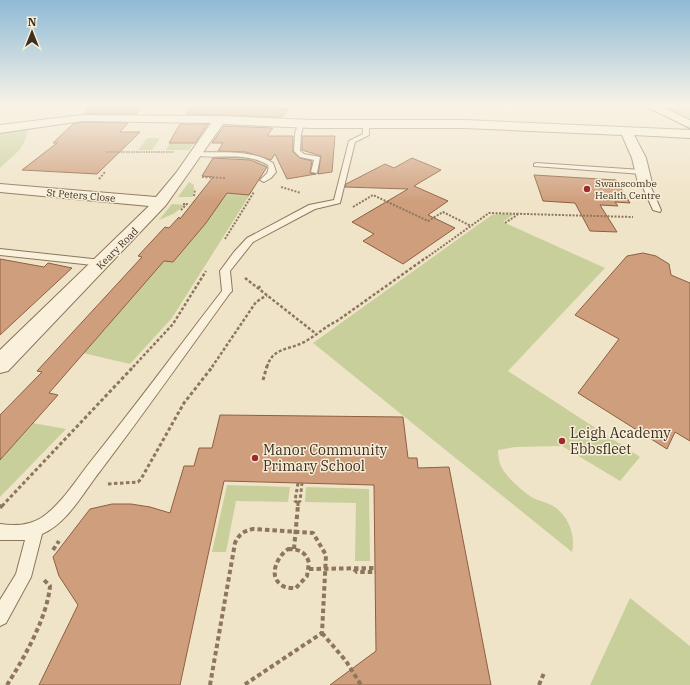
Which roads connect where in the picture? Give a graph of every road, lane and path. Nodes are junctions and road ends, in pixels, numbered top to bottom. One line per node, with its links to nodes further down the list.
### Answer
1 (209, 138): 6 (street, Keary Road)
2 (298, 138): 9 (lane)
3 (359, 138): 16 (lane)
4 (629, 138): 10 (street)
5 (106, 152): 6 (path)
6 (199, 154): 11 (path); 12 (lane); 15 (street, Keary Road)
7 (536, 165): 10 (lane)
8 (105, 172): 13 (path)
9 (315, 172)
10 (644, 177): 18 (lane)
11 (224, 178)
12 (266, 179): 16 (path); 23 (path)
13 (97, 180)
14 (0, 188): 15 (street, St Peters Close)
15 (161, 202): 25 (street, Keary Road)
16 (317, 206): 39 (lane)
17 (348, 210): 22 (path)
18 (657, 210)
19 (517, 212): 20 (path); 21 (path); 22 (path)
20 (633, 216)
21 (505, 223)
22 (471, 226): 31 (path)
23 (223, 243)
24 (0, 252): 25 (lane)
25 (102, 263): 32 (street, Keary Road)
26 (207, 270): 38 (path)
27 (243, 276): 29 (path)
28 (262, 285): 29 (path)
29 (258, 288): 30 (path)
30 (267, 294): 31 (path); 36 (path)
31 (315, 334): 33 (path)
32 (0, 364)
33 (263, 380)
34 (298, 483): 37 (path)
35 (302, 483): 37 (path)
36 (103, 488)
37 (298, 503): 41 (path)
38 (0, 508)
39 (34, 530): 40 (lane); 49 (lane)
40 (0, 532)
41 (295, 532): 43 (path); 46 (path); 53 (path)
42 (62, 537): 44 (path)
43 (294, 549): 45 (path); 45 (path)
44 (50, 554)
45 (309, 569): 46 (path)
46 (325, 569): 47 (path); 50 (path)
47 (376, 570)
48 (46, 577): 52 (path)
49 (0, 617)
50 (322, 632): 54 (path); 55 (path)
51 (544, 673): 56 (path)
52 (7, 685)
53 (210, 685)
54 (244, 685)
55 (361, 685)
56 (539, 685)

